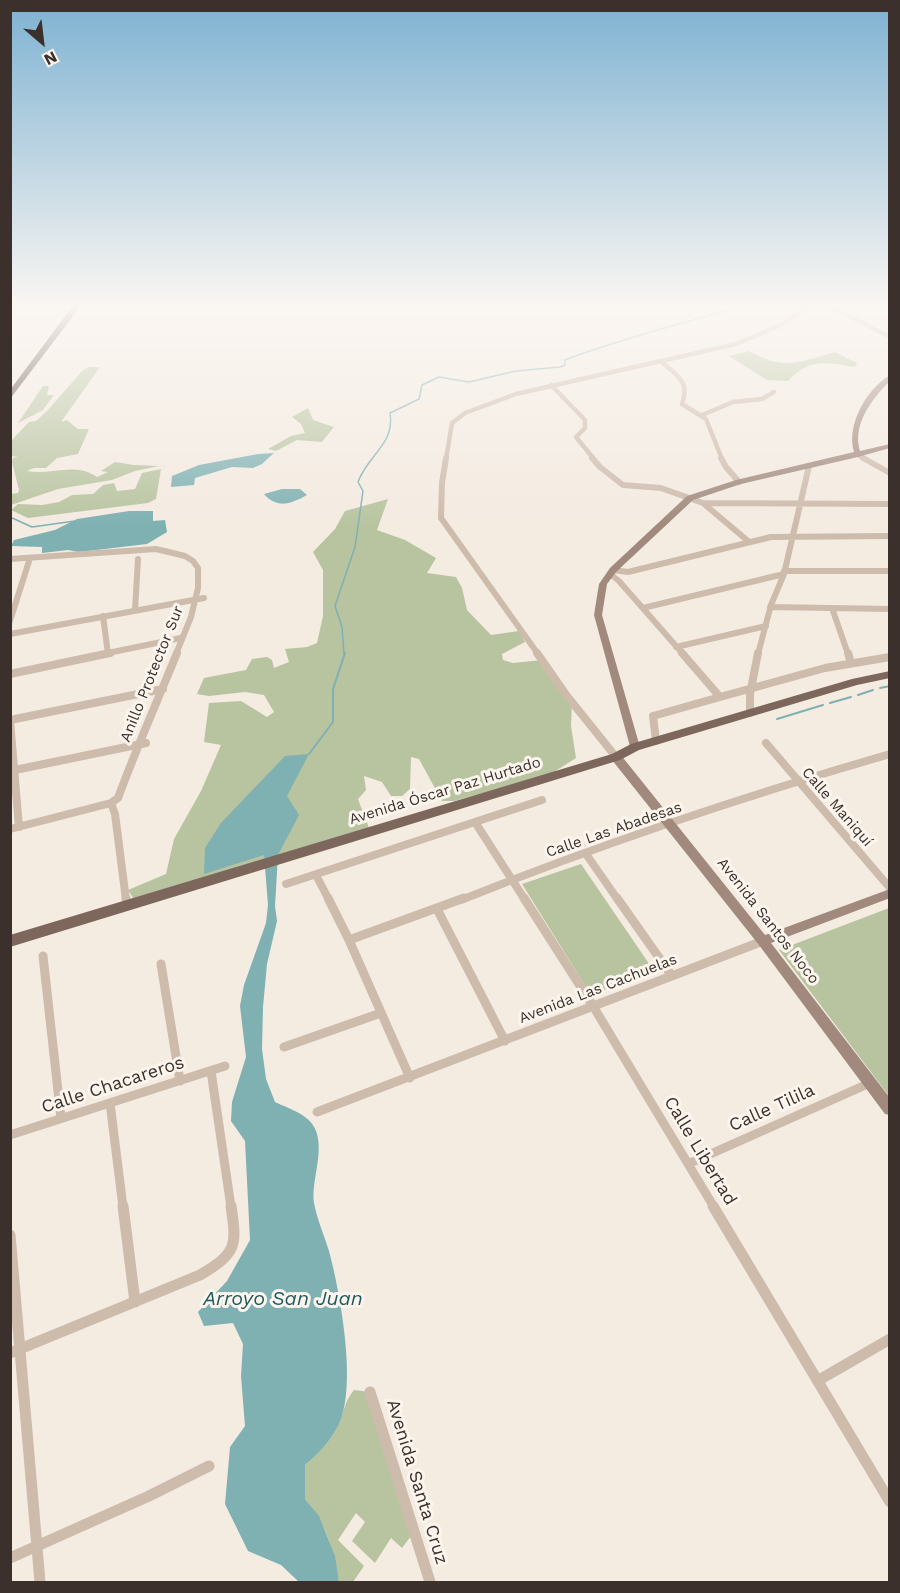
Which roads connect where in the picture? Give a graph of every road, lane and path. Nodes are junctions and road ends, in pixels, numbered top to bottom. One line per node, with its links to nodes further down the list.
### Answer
1 (24, 377): 7 (highway)
2 (583, 377): 5 (street)
3 (678, 377): 8 (street)
4 (890, 377): 10 (street)
5 (551, 385): 14 (street); 55 (street)
6 (774, 392): 8 (street)
7 (10, 397)
8 (702, 415): 13 (street)
9 (890, 446): 10 (street)
10 (858, 454): 11 (street); 12 (street)
11 (809, 466): 13 (street); 16 (street)
12 (890, 473)
13 (739, 482): 14 (street)
14 (690, 498): 15 (street); 25 (street)
15 (703, 503): 16 (street); 20 (street)
16 (798, 503): 17 (street); 18 (street)
17 (890, 504)
18 (793, 536): 19 (street); 20 (street); 26 (street)
19 (890, 536)
20 (748, 541): 25 (street)
21 (30, 558): 22 (street, Anillo Protector Sur); 27 (street, Anillo Protector Sur); 34 (street)
22 (10, 559)
23 (138, 559): 31 (street)
24 (890, 571): 26 (street)
25 (611, 572): 29 (street); 53 (street)
26 (784, 573): 28 (street); 29 (street)
27 (200, 598): 31 (street); 37 (street, Anillo Protector Sur)
28 (770, 607): 30 (street); 35 (street)
29 (643, 608): 38 (street)
30 (832, 608): 32 (street); 41 (street)
31 (135, 609): 33 (street)
32 (890, 609)
33 (103, 616): 36 (street); 39 (street)
34 (10, 621)
35 (766, 626): 38 (street); 45 (street)
36 (10, 634)
37 (181, 638): 39 (street); 44 (street, Anillo Protector Sur)
38 (676, 647): 46 (street)
39 (108, 654): 42 (street)
40 (890, 657): 41 (street)
41 (851, 663): 45 (street)
42 (10, 674)
43 (890, 674): 47 (main road, Avenida Óscar Paz Hurtado)
44 (163, 689): 48 (street); 52 (street, Anillo Protector Sur)
45 (751, 692): 46 (street); 47 (street)
46 (720, 697): 49 (street)
47 (749, 711): 49 (main road, Avenida Óscar Paz Hurtado)
48 (10, 721): 56 (street)
49 (656, 741): 53 (main road, Avenida Óscar Paz Hurtado)
50 (146, 743): 52 (street)
51 (766, 743): 57 (street, Calle Maniquí)
52 (136, 745): 56 (street); 59 (street, Anillo Protector Sur)
53 (635, 747): 55 (main road, Avenida Óscar Paz Hurtado)
54 (890, 754): 57 (street, Calle Las Abadesas)
55 (616, 757): 61 (street, Avenida Santos Noco); 69 (main road, Avenida Óscar Paz Hurtado)
56 (12, 771): 62 (street)
57 (796, 781): 61 (street, Calle Las Abadesas); 68 (street, Calle Maniquí)
58 (542, 800): 60 (street)
59 (111, 803): 62 (street); 69 (street)
60 (475, 822): 65 (street); 66 (street, Calle Libertad)
61 (672, 825): 64 (street, Calle Las Abadesas); 73 (street, Avenida Santos Noco)
62 (20, 827): 63 (street)
63 (10, 829)
64 (586, 854): 66 (street, Calle Las Abadesas); 76 (street)
65 (316, 875): 67 (street); 71 (street)
66 (513, 879): 70 (street, Calle Las Abadesas); 77 (street, Calle Libertad)
67 (286, 884)
68 (890, 891): 73 (street, Avenida Las Cachuelas)
69 (127, 905): 72 (main road, Avenida Óscar Paz Hurtado)
70 (437, 909): 71 (street, Calle Las Abadesas); 79 (street)
71 (349, 940): 78 (street)
72 (10, 941)
73 (763, 941): 76 (street, Avenida Las Cachuelas); 85 (street, Avenida Santos Noco)
74 (43, 956): 89 (street)
75 (160, 964): 84 (street)
76 (672, 976): 77 (street, Avenida Las Cachuelas)
77 (593, 1006): 79 (street, Avenida Las Cachuelas); 91 (street, Calle Libertad)
78 (381, 1013): 80 (street); 83 (street)
79 (505, 1041): 83 (street, Avenida Las Cachuelas)
80 (284, 1047)
81 (225, 1066): 82 (street, Calle Chacareros)
82 (210, 1071): 84 (street, Calle Chacareros); 93 (street)
83 (410, 1078): 88 (street, Avenida Las Cachuelas)
84 (180, 1081): 86 (street, Calle Chacareros)
85 (870, 1083): 87 (street, Avenida Santos Noco); 91 (street, Calle Tilila)
86 (110, 1103): 89 (street, Calle Chacareros); 93 (street)
87 (890, 1109)
88 (317, 1112)
89 (61, 1118): 90 (street, Calle Chacareros)
90 (10, 1135)
91 (688, 1164): 96 (street, Calle Libertad)
92 (10, 1235): 95 (street)
93 (135, 1302): 95 (street)
94 (890, 1339): 96 (street)
95 (15, 1351): 100 (street)
96 (819, 1380): 99 (street, Calle Libertad)
97 (370, 1392): 103 (street, Avenida Santa Cruz)
98 (209, 1466): 100 (street)
99 (890, 1502)
100 (37, 1546): 101 (street); 102 (street)
101 (10, 1558)
102 (40, 1582)
103 (430, 1582)

